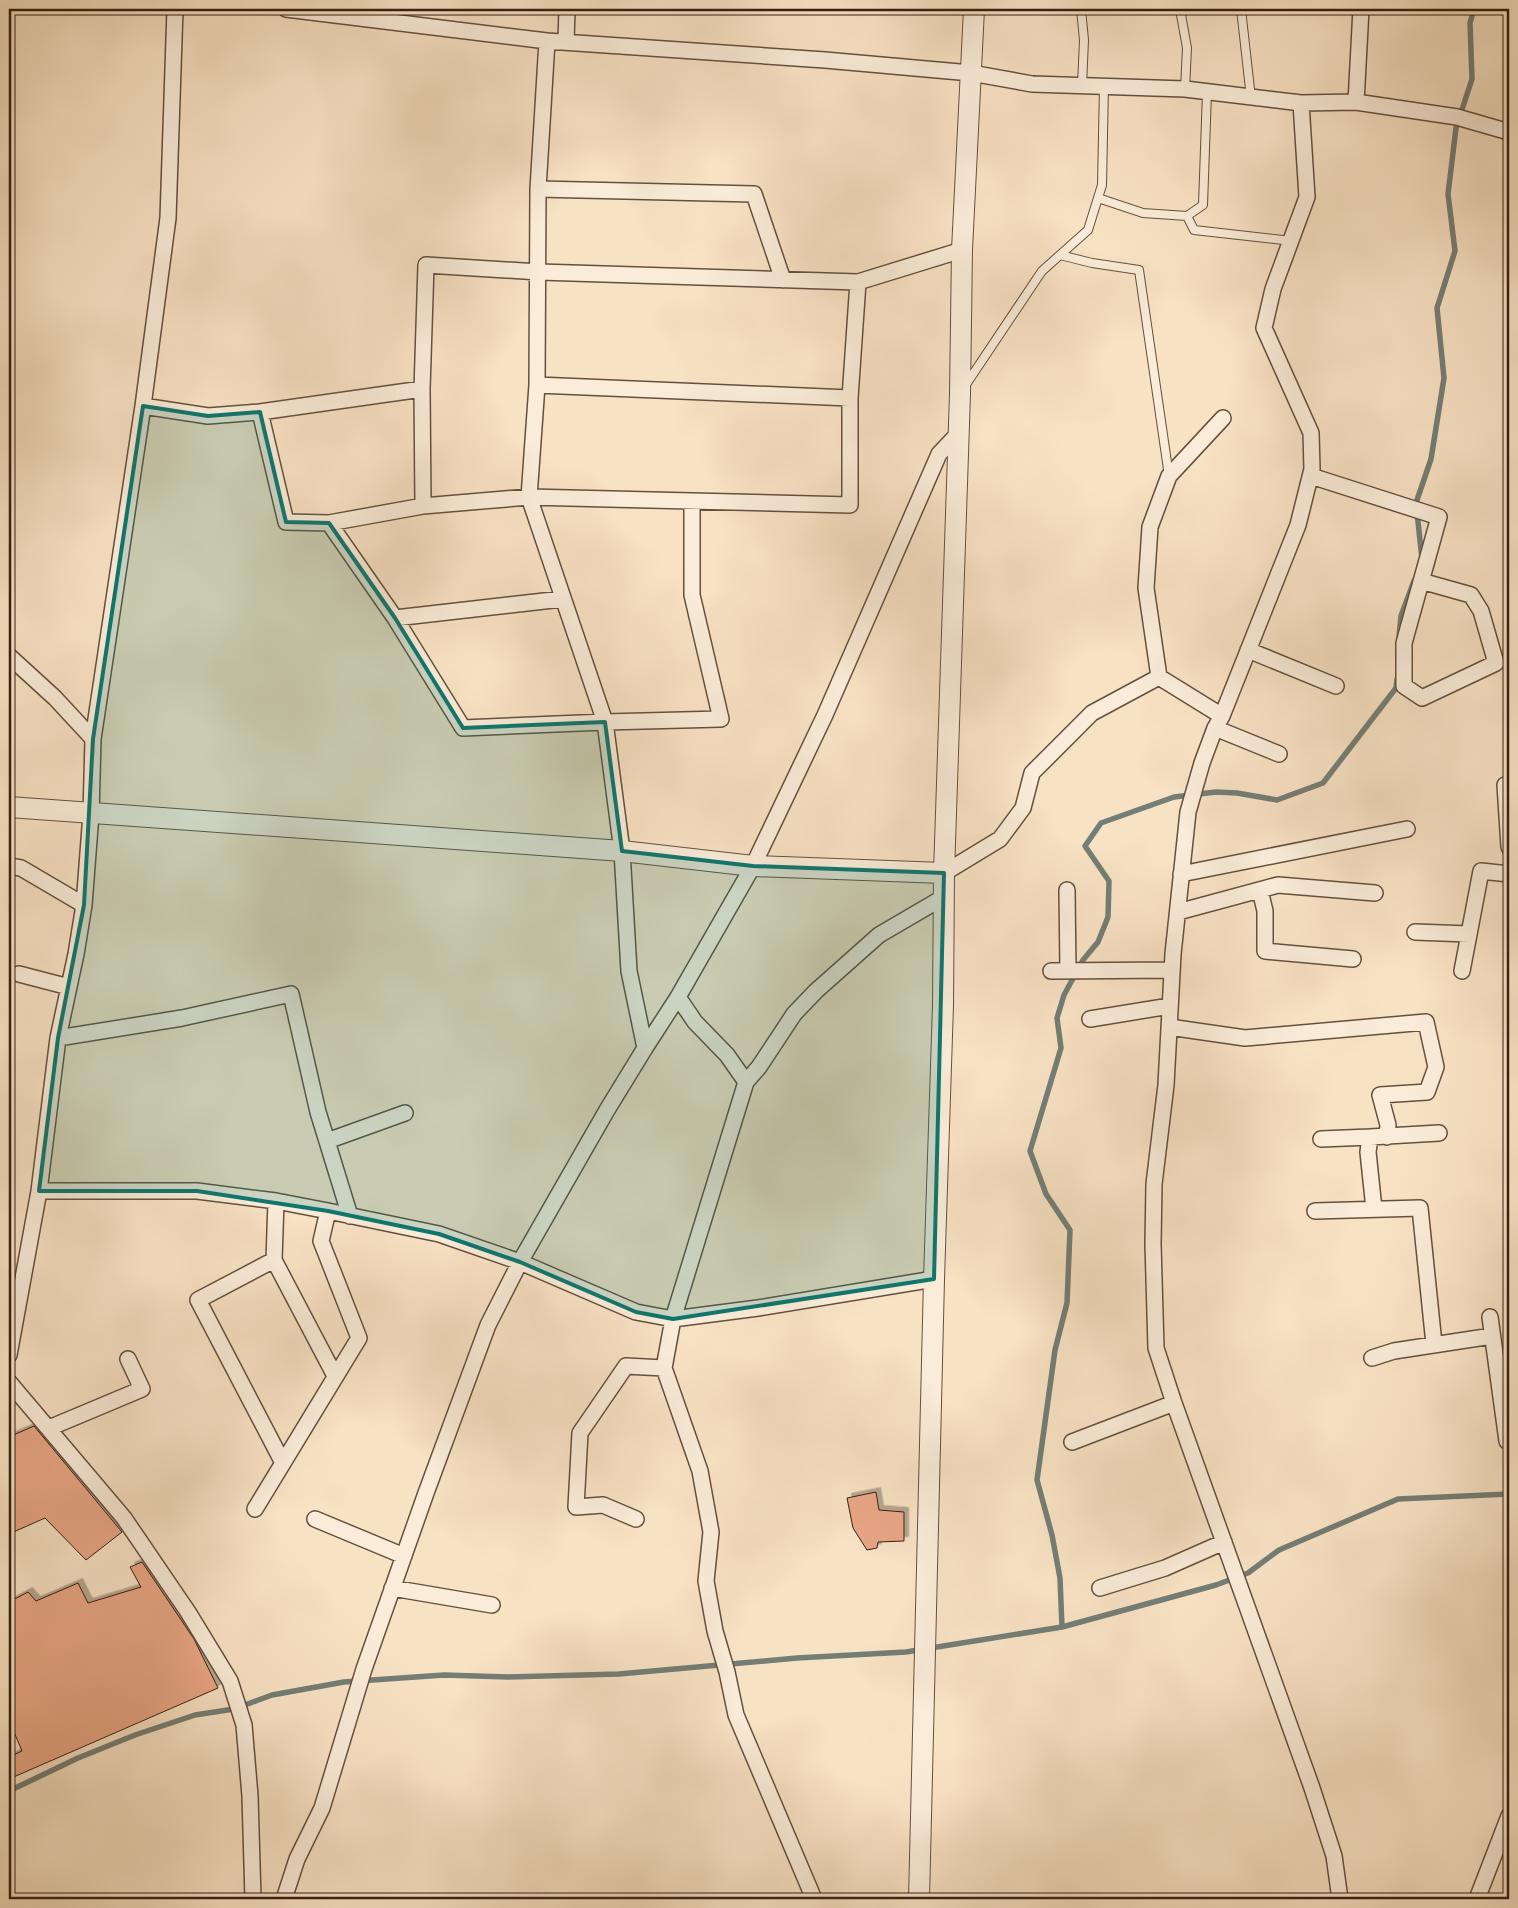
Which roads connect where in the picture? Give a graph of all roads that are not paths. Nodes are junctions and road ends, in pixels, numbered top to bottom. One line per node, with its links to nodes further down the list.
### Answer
1 (176, 9): 33 (street)
2 (286, 9): 9 (street)
3 (567, 9): 10 (street)
4 (974, 9): 11 (street)
5 (1081, 9): 12 (lane)
6 (1180, 9): 14 (lane)
7 (1241, 9): 16 (lane)
8 (1362, 9): 17 (street)
9 (547, 41): 10 (street); 20 (street)
10 (566, 42): 11 (street)
11 (971, 73): 12 (street); 24 (street)
12 (1082, 85): 13 (street)
13 (1104, 85): 14 (street); 21 (lane)
14 (1185, 89): 15 (street)
15 (1207, 92): 16 (street); 22 (lane)
16 (1251, 98): 18 (street)
17 (1356, 102): 18 (street); 19 (street)
18 (1301, 103): 23 (street)
19 (1509, 132)
20 (538, 189): 26 (street); 27 (street)
21 (1098, 198): 22 (lane); 25 (lane)
22 (1187, 216): 23 (lane)
23 (1292, 241): 38 (street)
24 (962, 250): 28 (street); 31 (street)
25 (1060, 255): 31 (lane); 37 (lane)
26 (539, 272): 27 (street); 29 (street); 30 (street)
27 (783, 280): 28 (street)
28 (858, 282): 32 (street)
29 (537, 385): 32 (street); 39 (street)
30 (422, 389): 34 (street); 41 (street)
31 (960, 394): 36 (street)
32 (850, 398): 40 (street)
33 (143, 406): 34 (street); 52 (street)
34 (260, 412): 42 (street)
35 (1223, 418): 37 (street)
36 (958, 434): 61 (street); 62 (street)
37 (1169, 476): 48 (street)
38 (1310, 476): 43 (street); 46 (street)
39 (529, 497): 40 (street); 41 (street); 44 (street)
40 (692, 502): 50 (street)
41 (423, 506): 42 (street)
42 (329, 523): 45 (street)
43 (1421, 580): 43 (street)
44 (562, 599): 45 (street); 50 (street)
45 (395, 618): 50 (street)
46 (1248, 650): 49 (street); 51 (street)
47 (9, 656): 52 (street)
48 (1159, 677): 51 (street); 62 (street)
49 (1336, 686)
50 (604, 722): 59 (street)
51 (1219, 722): 53 (street); 63 (street)
52 (92, 739): 56 (street)
53 (1279, 754)
54 (1505, 785): 58 (street)
55 (9, 807): 56 (street)
56 (90, 814): 59 (street); 69 (street)
57 (1407, 829): 63 (street)
58 (1509, 847)
59 (622, 851): 61 (street); 85 (street)
60 (9, 866): 69 (street)
61 (754, 866): 62 (street); 80 (street)
62 (944, 873): 68 (street)
63 (1181, 874): 70 (street)
64 (1509, 874): 72 (street)
65 (1066, 890): 76 (street)
66 (1260, 890): 67 (street); 70 (street); 73 (street)
67 (1375, 893)
68 (944, 897): 86 (street); 101 (street)
69 (84, 905): 79 (street)
70 (1178, 912): 74 (street)
71 (1415, 932): 72 (street)
72 (1469, 934): 77 (street)
73 (1353, 959)
74 (1172, 970): 76 (street); 81 (street)
75 (1051, 971): 76 (street)
76 (1068, 971)
77 (1462, 971)
78 (19, 974): 79 (street)
79 (69, 987): 84 (street)
80 (678, 997): 85 (street); 86 (street)
81 (1170, 1006): 82 (street); 83 (street)
82 (1090, 1019)
83 (1169, 1027): 90 (street); 114 (street)
84 (58, 1038): 92 (street); 93 (street)
85 (645, 1048): 100 (street)
86 (746, 1082): 104 (street)
87 (405, 1113): 92 (street)
88 (1439, 1132): 90 (street)
89 (1370, 1138): 90 (street); 91 (street); 95 (street)
90 (1386, 1138)
91 (1321, 1139)
92 (327, 1141): 98 (street)
93 (39, 1191): 94 (street); 102 (street)
94 (276, 1201): 96 (street); 99 (street)
95 (1374, 1209): 97 (street); 106 (street)
96 (328, 1211): 98 (street); 111 (street)
97 (1315, 1211)
98 (350, 1216): 100 (street)
99 (274, 1260): 111 (street); 118 (street)
100 (520, 1262): 104 (street); 123 (street)
101 (934, 1279): 104 (street); 131 (street)
102 (15, 1294): 107 (street)
103 (1490, 1317): 105 (street)
104 (673, 1319): 110 (street)
105 (1492, 1336): 106 (street); 113 (street)
106 (1434, 1344): 108 (street)
107 (9, 1355)
108 (1372, 1358)
109 (128, 1359): 115 (street)
110 (664, 1368): 121 (street); 130 (street)
111 (335, 1376): 118 (street)
112 (9, 1382): 115 (street)
113 (1505, 1394): 116 (street)
114 (1174, 1403): 117 (street); 122 (street)
115 (49, 1428): 128 (street)
116 (1507, 1441)
117 (1072, 1442)
118 (282, 1464): 119 (street)
119 (255, 1509)
120 (315, 1519): 123 (street)
121 (636, 1519)
122 (1224, 1542): 125 (street); 132 (street)
123 (404, 1556): 124 (street)
124 (392, 1588): 126 (street); 129 (street)
125 (1100, 1588)
126 (492, 1605)
127 (1509, 1816): 133 (street)
128 (253, 1899)
129 (284, 1899)
130 (814, 1899)
131 (919, 1899)
132 (1340, 1899)
133 (1477, 1899)

